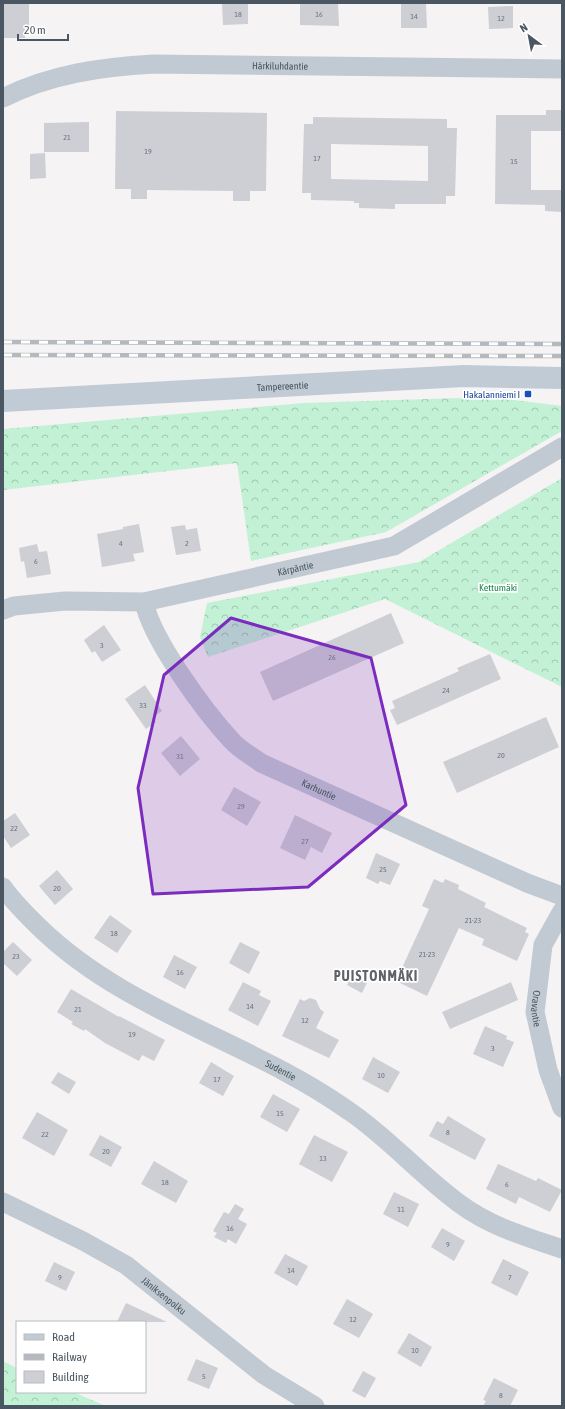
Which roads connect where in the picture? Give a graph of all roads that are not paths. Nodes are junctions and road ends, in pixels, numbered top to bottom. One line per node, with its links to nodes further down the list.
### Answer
1 (562, 69): 2 (street, Härkiluhdantie)
2 (3, 98)
3 (562, 378): 4 (main road, Tampereentie)
4 (3, 401)
5 (562, 447): 6 (street, Kärpäntie)
6 (144, 602): 7 (street, Kärpäntie); 9 (street, Karhuntie)
7 (3, 610)
8 (3, 887): 13 (street, Sudentie)
9 (562, 896)
10 (562, 911): 11 (street, Oravantie)
11 (562, 1108)
12 (3, 1202): 14 (street, Jäniksenpolku)
13 (562, 1249)
14 (315, 1406)

